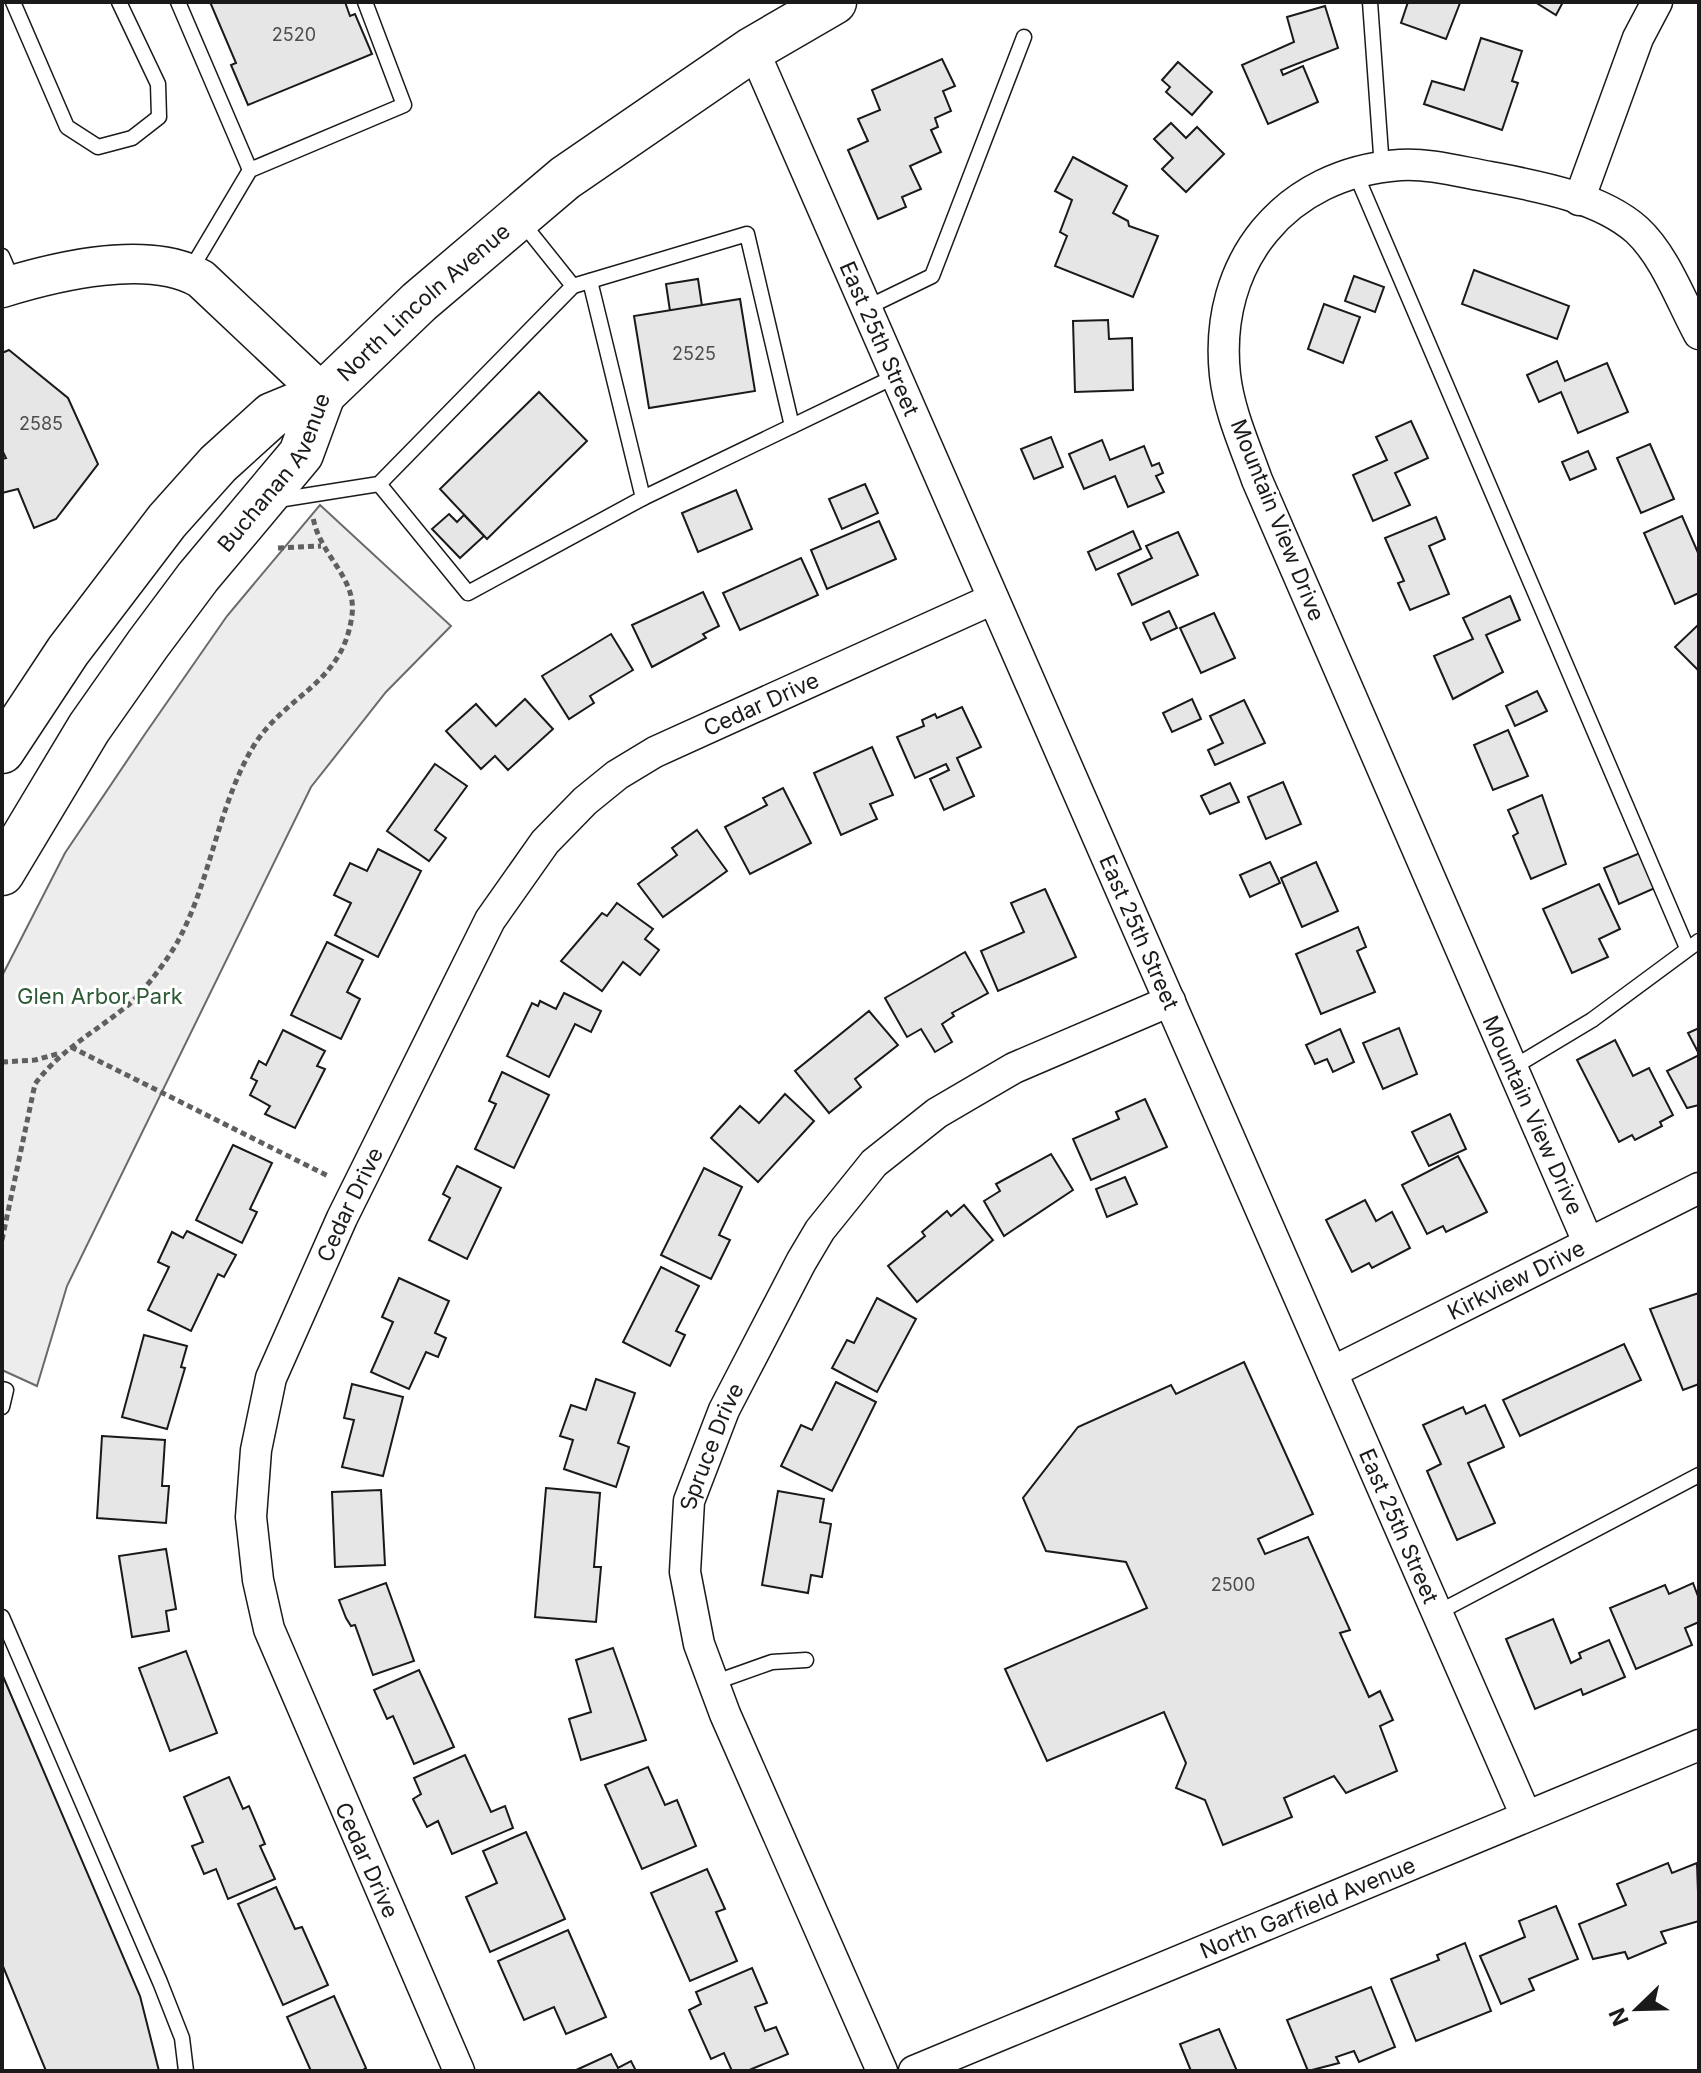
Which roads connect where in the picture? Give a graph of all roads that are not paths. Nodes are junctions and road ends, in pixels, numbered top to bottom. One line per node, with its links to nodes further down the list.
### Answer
1 (13, 2): 2 (lane)
2 (119, 2)
3 (178, 2): 10 (lane)
4 (365, 2): 10 (lane)
5 (1370, 2): 11 (lane)
6 (1657, 2): 12 (street)
7 (828, 3): 9 (highway, North Lincoln Avenue)
8 (1024, 37): 18 (lane)
9 (753, 49): 13 (highway, North Lincoln Avenue); 18 (street, East 25th Street)
10 (250, 170): 14 (lane)
11 (1369, 170): 12 (street, Mountain View Drive); 29 (lane); 31 (street, Mountain View Drive)
12 (1579, 200): 19 (street, Mountain View Drive)
13 (518, 218): 17 (lane); 21 (highway, North Lincoln Avenue)
14 (189, 272): 15 (street, North Lincoln Avenue); 21 (street, North Lincoln Avenue)
15 (6, 276)
16 (590, 281): 17 (lane); 22 (lane); 24 (lane)
17 (573, 286): 23 (lane)
18 (866, 308): 20 (street, East 25th Street)
19 (1699, 334)
20 (896, 376): 22 (lane); 26 (street, East 25th Street)
21 (323, 394): 25 (highway, Buchanan Avenue); 27 (highway, Buchanan Avenue)
22 (792, 426): 24 (lane)
23 (379, 484): 24 (lane); 25 (lane)
24 (643, 498)
25 (255, 506): 28 (highway, Buchanan Avenue)
26 (993, 599): 30 (street, East 25th Street); 45 (street, Cedar Drive)
27 (2, 751)
28 (2, 873)
29 (1693, 944): 31 (lane)
30 (1170, 1001): 34 (street, East 25th Street); 41 (street, Spruce Drive)
31 (1512, 1068): 33 (street, Mountain View Drive)
32 (1699, 1188): 33 (street, Kirkview Drive)
33 (1588, 1242): 34 (street, Kirkview Drive)
34 (1332, 1372): 38 (street, East 25th Street)
35 (2, 1389): 36 (lane)
36 (2, 1407)
37 (1699, 1475): 38 (lane)
38 (1437, 1613): 43 (street, East 25th Street)
39 (2, 1617): 44 (lane)
40 (806, 1660): 41 (lane)
41 (713, 1683): 46 (street, Spruce Drive)
42 (1699, 1745): 43 (street, North Garfield Avenue)
43 (1526, 1816): 47 (street, North Garfield Avenue)
44 (186, 2071)
45 (459, 2071)
46 (882, 2071)
47 (914, 2071)

